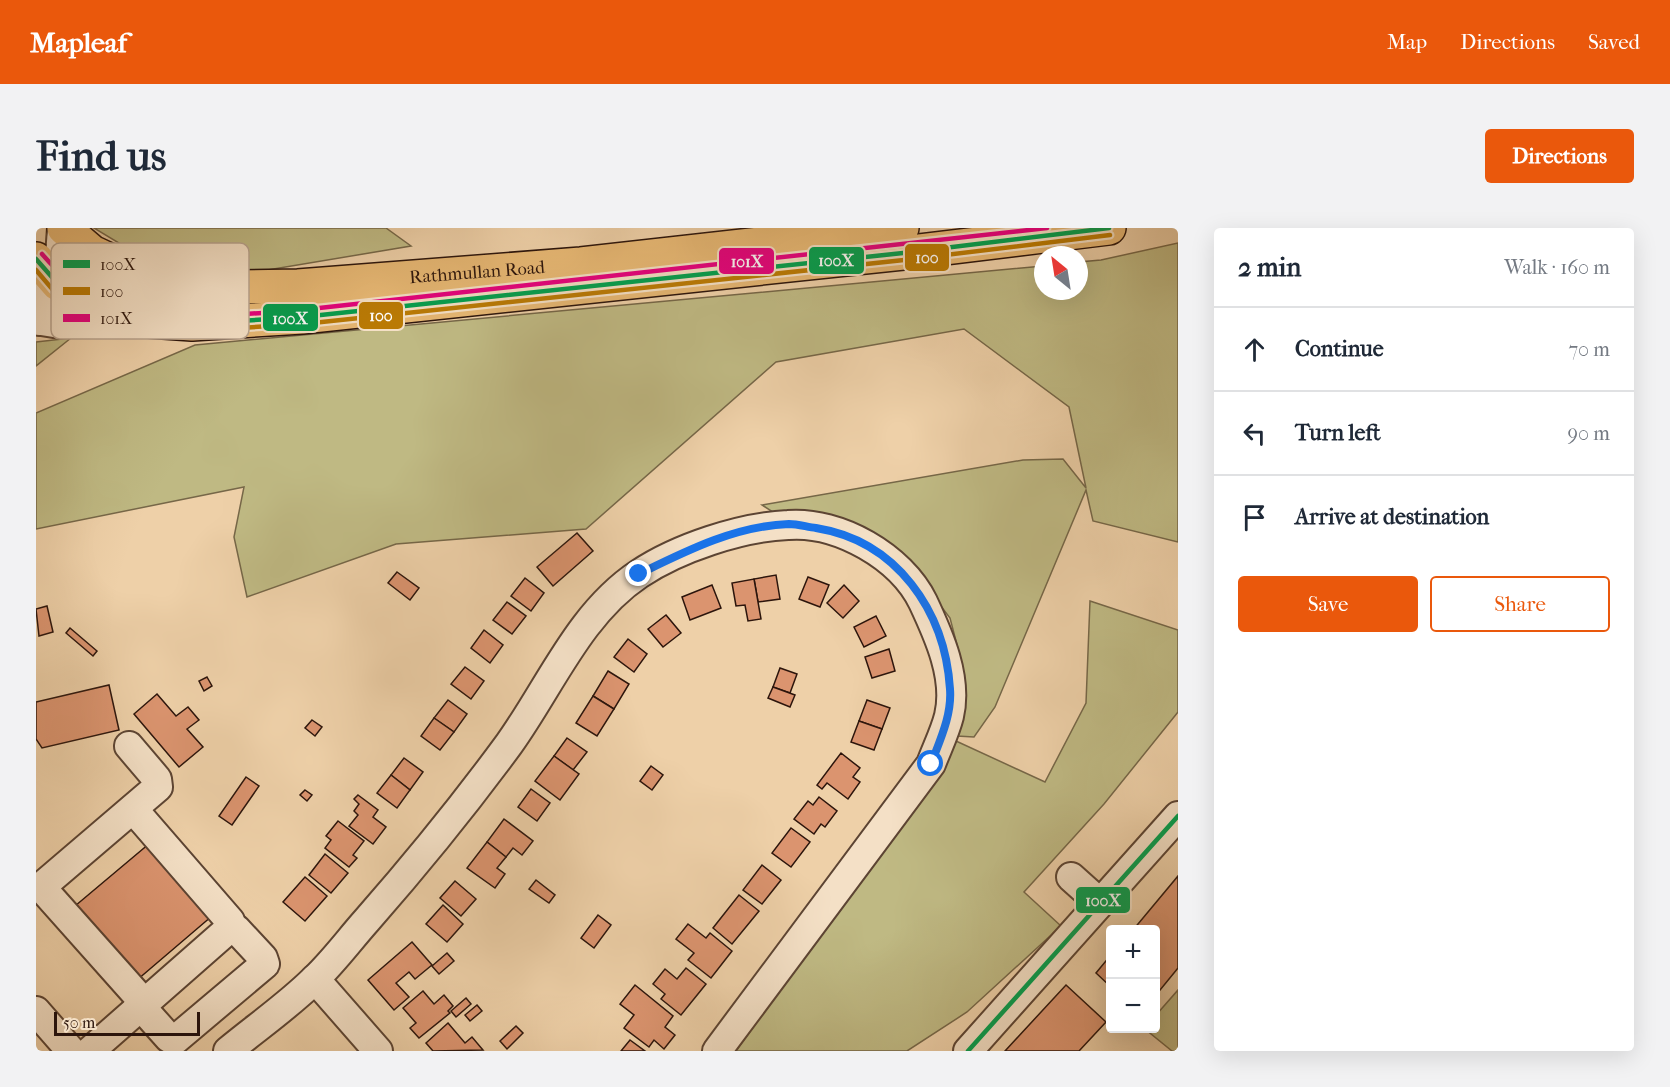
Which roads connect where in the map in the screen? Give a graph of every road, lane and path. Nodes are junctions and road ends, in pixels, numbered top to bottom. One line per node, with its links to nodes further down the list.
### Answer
1 (63, 228): 4 (street, Rathmullan Road); 5 (main road, Rathmullan Road)
2 (902, 228): 8 (main road, Rathmullan Road)
3 (1109, 228): 12 (main road, Rathmullan Road)
4 (59, 243)
5 (81, 243)
6 (36, 260): 9 (main road)
7 (51, 273): 9 (street, Rathmullan Road)
8 (249, 287)
9 (47, 288)
10 (51, 310): 11 (street, Rathmullan Road)
11 (38, 320)
12 (249, 320)
13 (129, 746): 14 (street)
14 (134, 809): 17 (street); 19 (street)
15 (1178, 816): 18 (street)
16 (1071, 877): 18 (street)
17 (38, 888): 21 (street)
18 (1100, 903): 26 (street)
19 (230, 928): 21 (street); 21 (street)
20 (315, 979): 23 (street); 24 (street); 25 (street)
21 (139, 1008): 22 (street)
22 (90, 1051)
23 (228, 1051)
24 (378, 1051)
25 (717, 1051)
26 (968, 1051)

